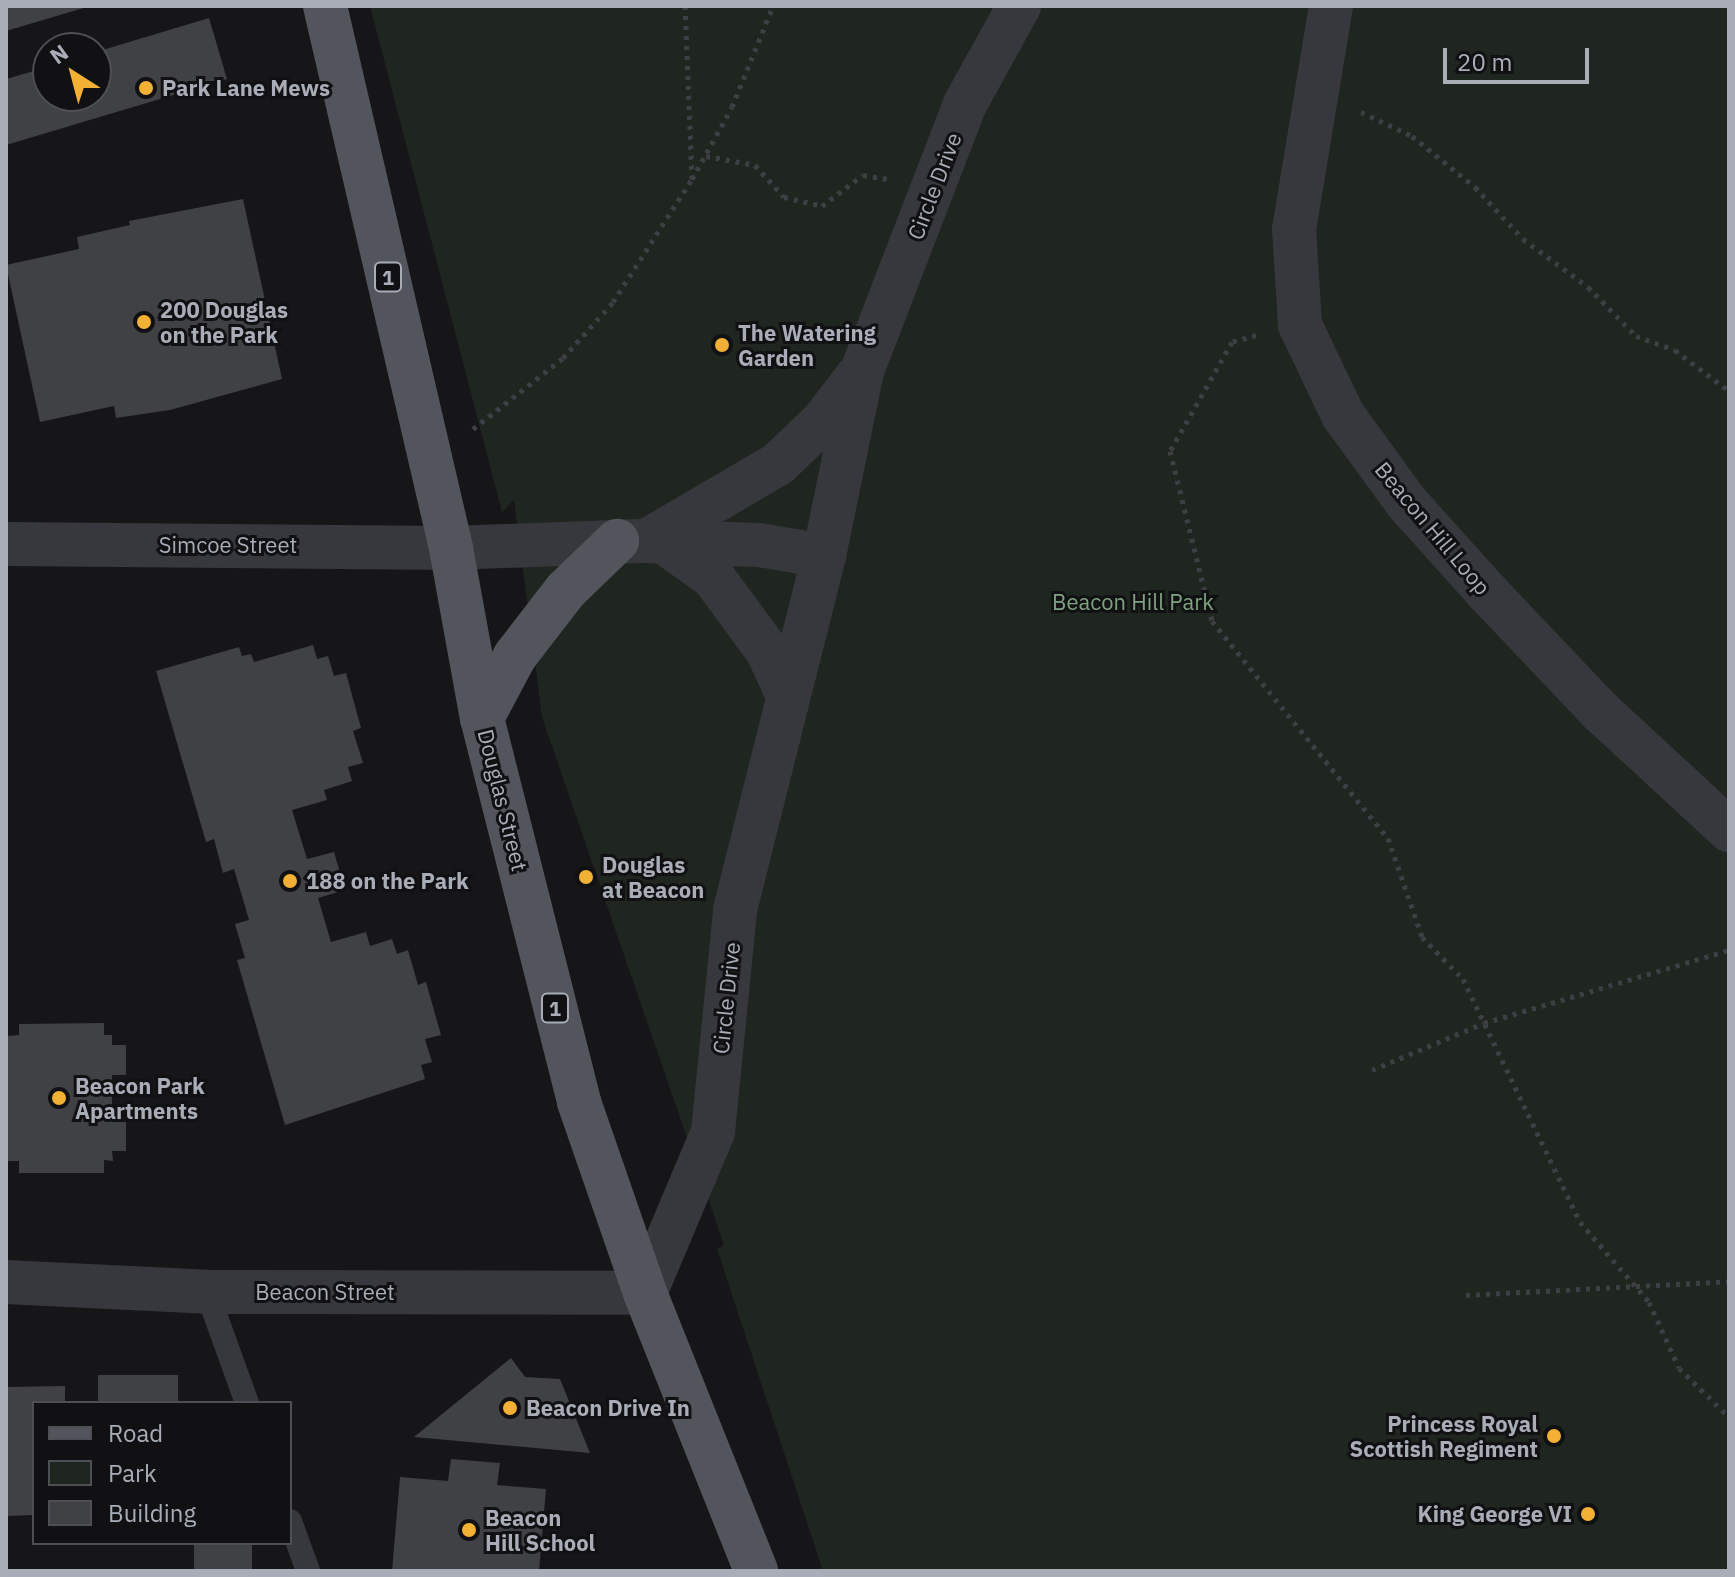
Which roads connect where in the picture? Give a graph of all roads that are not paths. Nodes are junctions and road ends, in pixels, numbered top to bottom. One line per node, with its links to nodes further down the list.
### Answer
1 (325, 6): 7 (main road, Douglas Street / 1)
2 (1019, 6): 4 (street, Circle Drive)
3 (1331, 6): 11 (street, Beacon Hill Loop)
4 (862, 371): 5 (street, Circle Drive); 8 (street, Circle Drive)
5 (642, 541): 7 (street, Circle Drive); 8 (street, Circle Drive); 9 (street); 10 (main road)
6 (6, 544): 7 (street, Simcoe Street)
7 (451, 548): 10 (main road, Douglas Street / 1)
8 (824, 556): 9 (street, Circle Drive)
9 (788, 696): 14 (street, Circle Drive)
10 (482, 718): 14 (main road, Douglas Street / 1)
11 (1729, 830)
12 (6, 1282): 13 (street, Beacon Street)
13 (207, 1292): 14 (street, Beacon Street); 15 (lane)
14 (645, 1293): 18 (main road, Douglas Street / 1)
15 (246, 1401)
16 (292, 1527): 17 (lane)
17 (308, 1571)
18 (756, 1571)

